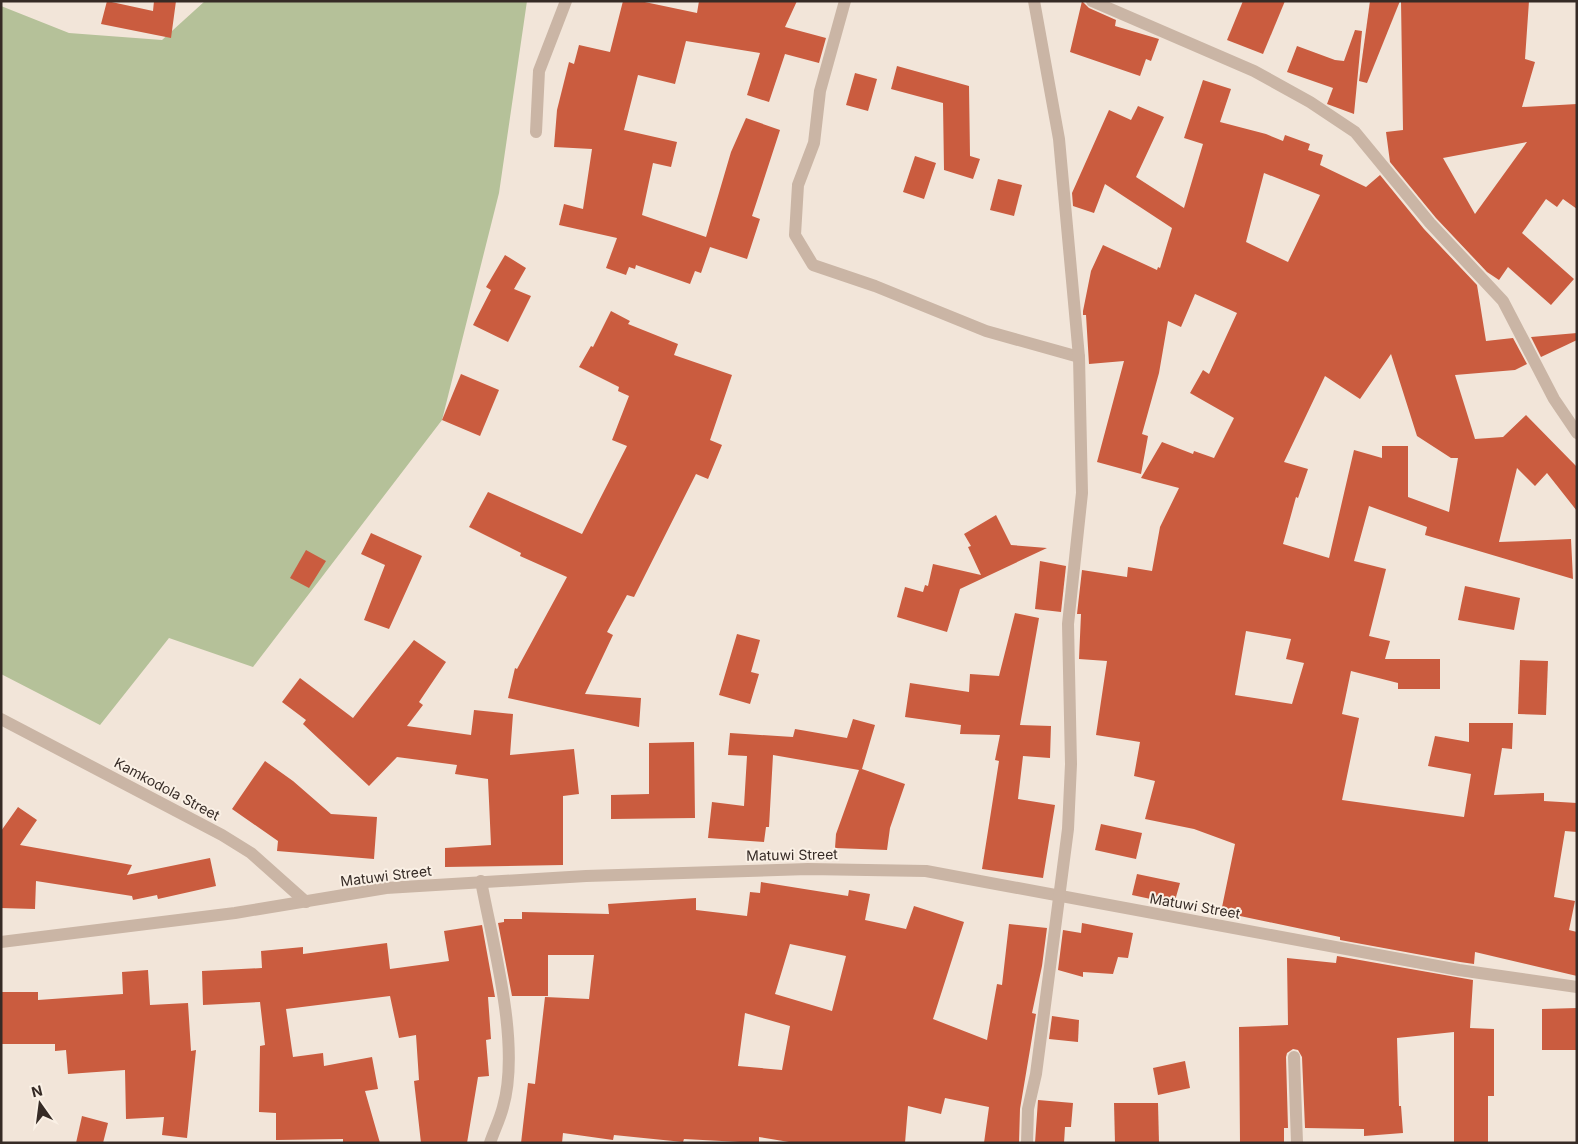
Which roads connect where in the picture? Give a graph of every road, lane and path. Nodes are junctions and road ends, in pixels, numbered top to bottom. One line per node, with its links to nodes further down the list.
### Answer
1 (566, 1): 5 (street)
2 (845, 1): 6 (street)
3 (1034, 1): 6 (street)
4 (1092, 1): 7 (street)
5 (536, 132)
6 (1079, 357): 10 (street)
7 (1577, 433)
8 (1, 719): 11 (street, Kamkodola Street)
9 (481, 882): 10 (street, Matuwi Street); 11 (street, Matuwi Street); 15 (street)
10 (1059, 894): 13 (street, Matuwi Street); 16 (street)
11 (306, 902): 12 (street, Matuwi Street)
12 (1, 942)
13 (1577, 987)
14 (1294, 1056): 17 (street)
15 (490, 1143)
16 (1028, 1143)
17 (1297, 1143)

